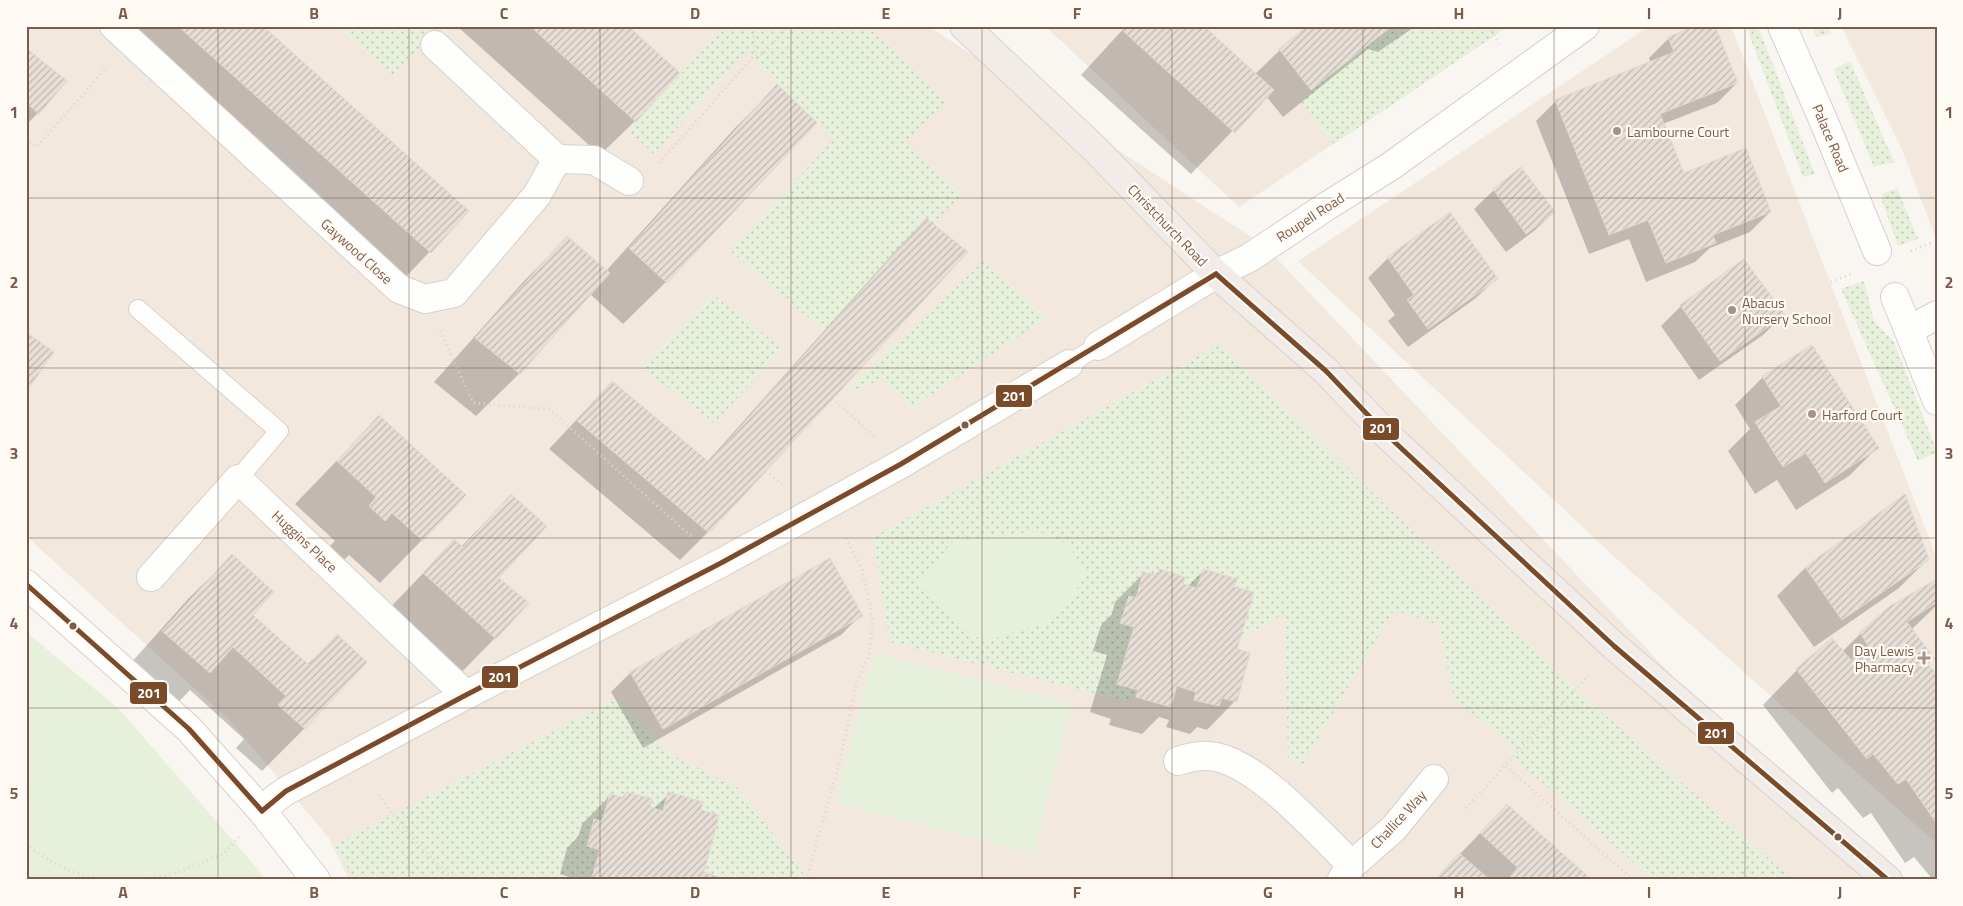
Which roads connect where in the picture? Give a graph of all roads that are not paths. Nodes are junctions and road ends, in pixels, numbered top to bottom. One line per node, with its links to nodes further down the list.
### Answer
1 (964, 26): 9 (highway, Christchurch Road)
2 (1585, 26): 9 (street, Roupell Road)
3 (1782, 26): 8 (street, Palace Road)
4 (122, 34): 6 (street, Gaywood Close)
5 (434, 45): 6 (street)
6 (557, 159): 7 (street)
7 (630, 181)
8 (1877, 251)
9 (1216, 274): 14 (street, Roupell Road); 26 (highway, Christchurch Road)
10 (1895, 297): 13 (street)
11 (138, 309): 17 (lane)
12 (1937, 314): 13 (street)
13 (1909, 330): 16 (street)
14 (1098, 346): 15 (lane, Roupell Road)
15 (1069, 364): 20 (street, Roupell Road)
16 (1937, 401)
17 (238, 478): 18 (street); 20 (street, Huggins Place)
18 (151, 577)
19 (26, 584): 23 (street)
20 (466, 695): 23 (street, Roupell Road)
21 (1178, 761): 24 (street)
22 (1434, 779): 24 (street, Challice Way)
23 (262, 811): 25 (street)
24 (1347, 872)
25 (316, 880)
26 (1888, 880)

